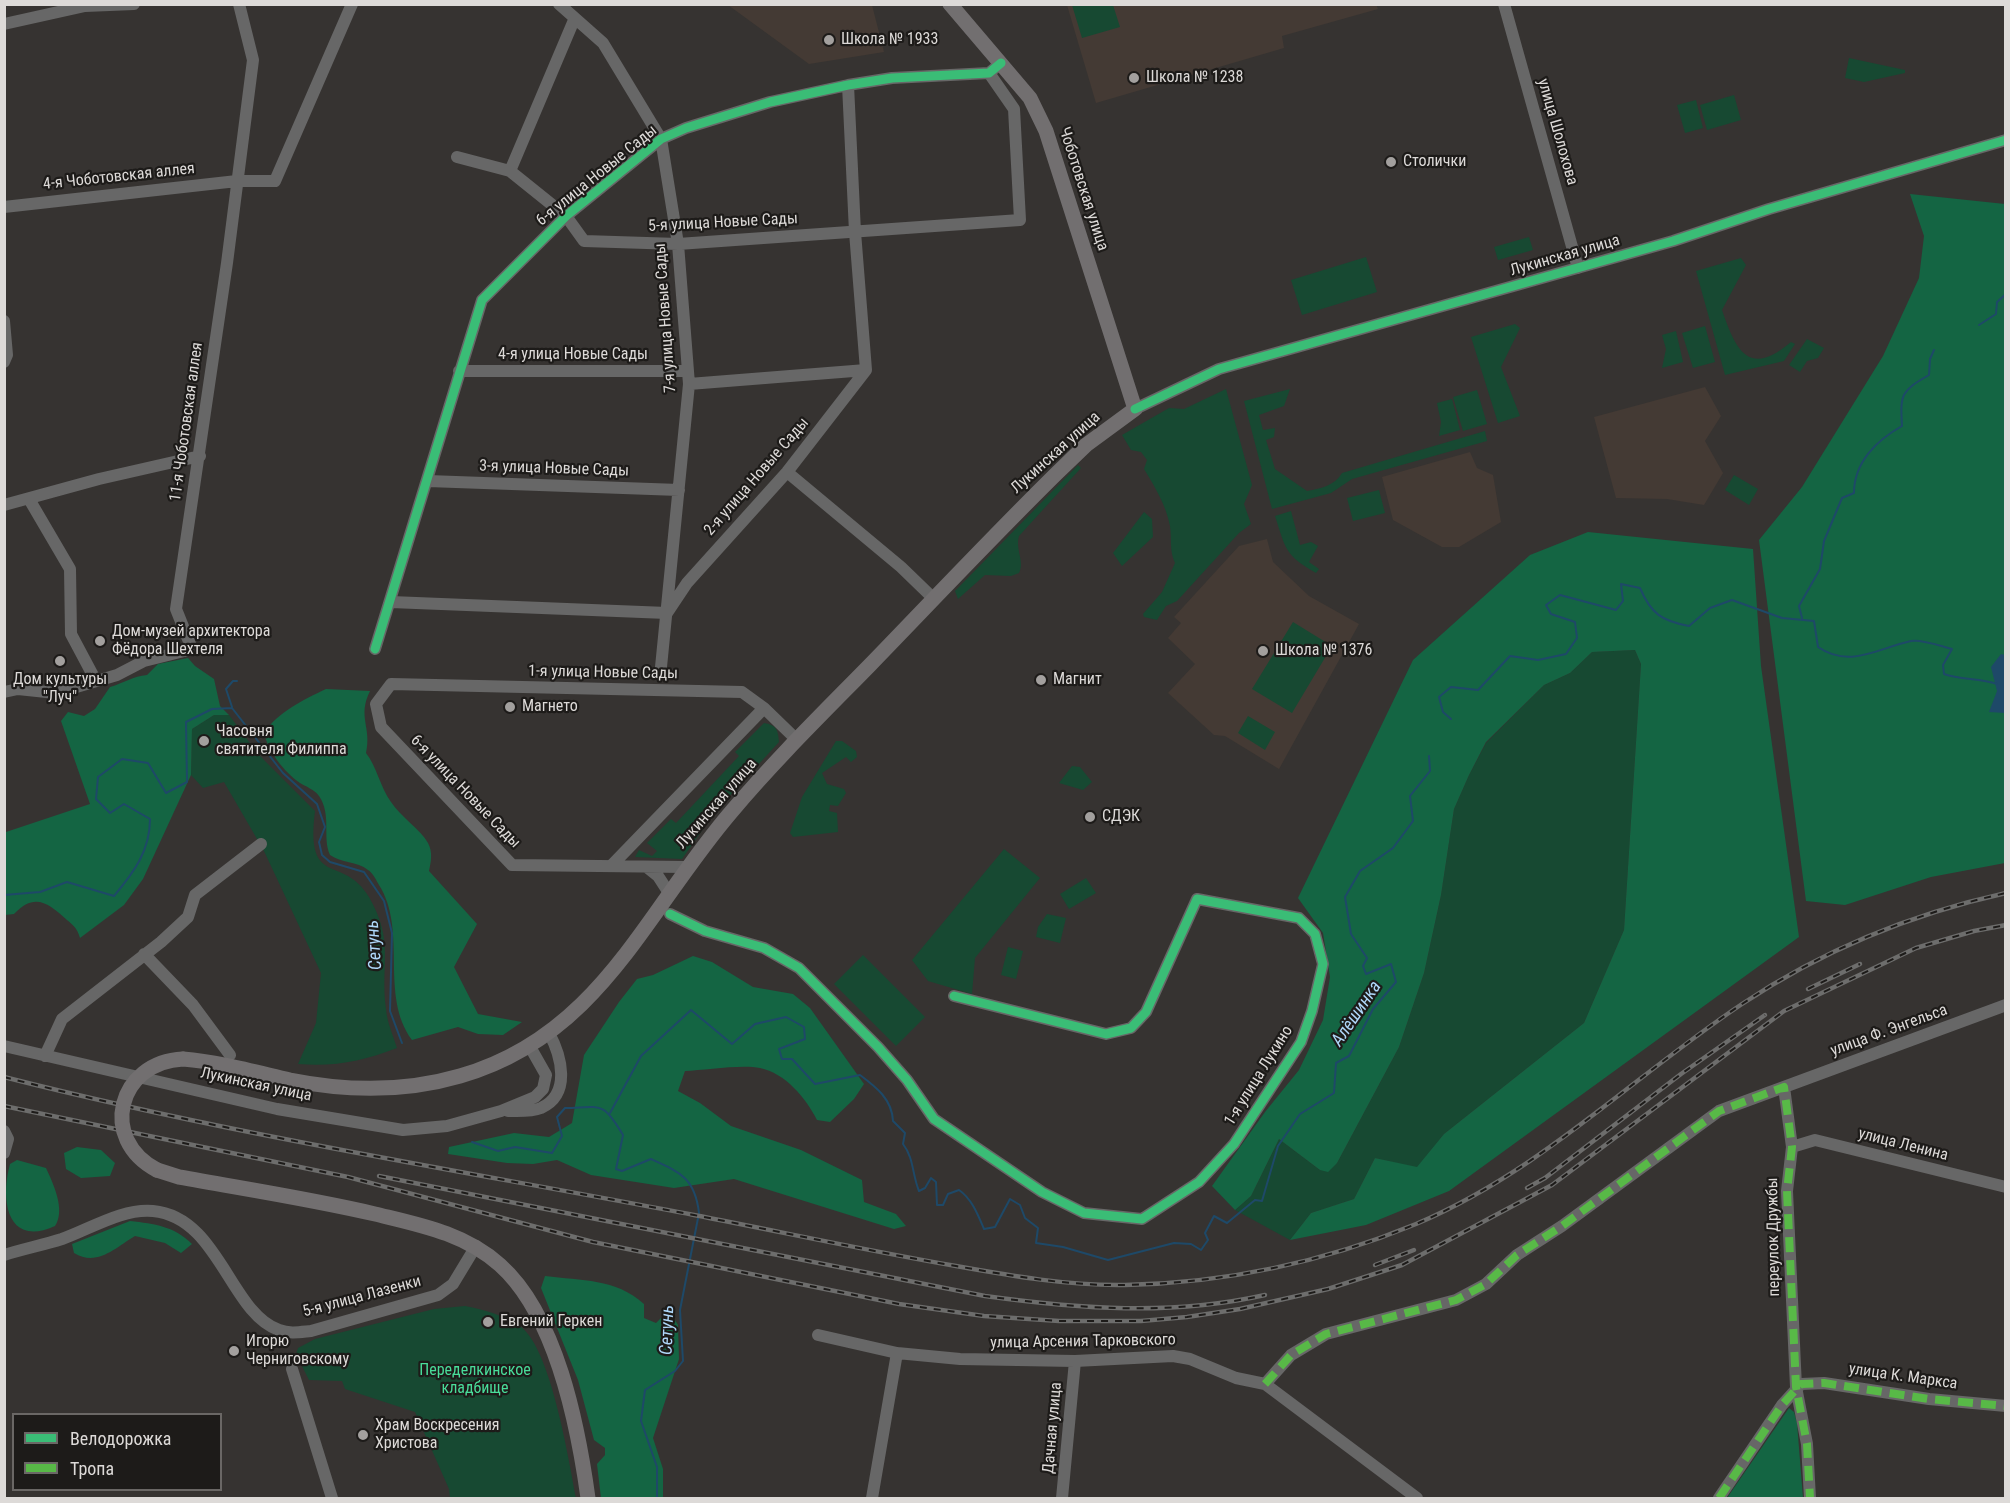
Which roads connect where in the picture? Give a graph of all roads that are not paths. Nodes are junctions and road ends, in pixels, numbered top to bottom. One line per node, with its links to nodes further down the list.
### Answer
1 (134, 4): 8 (street)
2 (239, 4): 15 (street, 11-я Чоботовская аллея)
3 (352, 4): 15 (street, 4-я Чоботовская аллея)
4 (559, 4): 7 (street, 7-я улица Новые Сады)
5 (950, 4): 9 (main road, Чоботовская улица)
6 (1504, 4): 20 (street, улица Шолохова)
7 (574, 20): 11 (street, 7-я улица Новые Сады); 14 (street)
8 (4, 24)
9 (995, 68): 10 (street, 6-я улица Новые Сады); 18 (street, 5-я улица Новые Сады); 27 (main road, Чоботовская улица)
10 (848, 85): 11 (street, 6-я улица Новые Сады); 18 (street)
11 (661, 139): 17 (street, 6-я улица Новые Сады); 19 (street, 7-я улица Новые Сады)
12 (2006, 140): 20 (street, Лукинская улица)
13 (457, 157): 14 (street, 5-я улица Новые Сады)
14 (510, 171): 17 (street, 5-я улица Новые Сады)
15 (237, 181): 16 (street, 4-я Чоботовская аллея); 28 (street, 11-я Чоботовская аллея)
16 (4, 207)
17 (566, 216): 19 (street, 5-я улица Новые Сады); 24 (street, 6-я улица Новые Сады)
18 (855, 232): 19 (street, 5-я улица Новые Сады); 23 (street)
19 (678, 244): 25 (street, 7-я улица Новые Сады)
20 (1578, 268): 27 (street, Лукинская улица)
21 (4, 321): 22 (street)
22 (4, 362)
23 (866, 370): 26 (street); 29 (street, 2-я улица Новые Сады)
24 (459, 371): 25 (street, 4-я улица Новые Сады); 30 (street, 6-я улица Новые Сады)
25 (687, 371): 26 (street, 7-я улица Новые Сады)
26 (689, 384): 31 (street, 7-я улица Новые Сады)
27 (1135, 409): 34 (main road, Лукинская улица)
28 (200, 456): 32 (street); 39 (street, 11-я Чоботовская аллея)
29 (787, 472): 34 (street); 36 (street, 2-я улица Новые Сады)
30 (428, 481): 31 (street, 3-я улица Новые Сады); 35 (street, 6-я улица Новые Сады)
31 (679, 490): 36 (street, 7-я улица Новые Сады)
32 (29, 499): 33 (street); 39 (street)
33 (4, 505)
34 (933, 598): 43 (main road, Лукинская улица)
35 (391, 602): 36 (street); 37 (street, 6-я улица Новые Сады)
36 (667, 613): 38 (street, 7-я улица Новые Сады)
37 (375, 649)
38 (661, 666)
39 (96, 681): 41 (street, 11-я Чоботовская аллея)
40 (391, 684): 42 (street, 1-я улица Новые Сады); 45 (street, 6-я улица Новые Сады)
41 (4, 692)
42 (764, 708): 43 (street, 1-я улица Новые Сады); 45 (street)
43 (797, 740): 46 (main road, Лукинская улица)
44 (261, 844): 50 (street)
45 (611, 866): 47 (street, 6-я улица Новые Сады)
46 (686, 867): 47 (street, 6-я улица Новые Сады); 48 (main road, Лукинская улица)
47 (648, 868): 48 (street)
48 (669, 893): 53 (main road, Лукинская улица)
49 (670, 914): 51 (street, 1-я улица Лукино)
50 (144, 954): 56 (street); 57 (street)
51 (954, 996)
52 (2006, 1005): 58 (street, улица Ф. Энгельса)
53 (549, 1033): 54 (main road, Лукинская улица); 59 (street, Лукинская улица)
54 (530, 1045): 59 (street, Лукинская улица); 64 (main road, Лукинская улица, bridge)
55 (4, 1046): 57 (street, Лукинская улица)
56 (230, 1055)
57 (45, 1056): 59 (street, Лукинская улица)
58 (1784, 1088): 61 (street, переулок Дружбы); 70 (street, улица Ф. Энгельса)
59 (501, 1111)
60 (4, 1131): 62 (street)
61 (1792, 1147): 63 (street, улица Ленина); 71 (street, переулок Дружбы)
62 (4, 1153)
63 (2006, 1186)
64 (476, 1246): 65 (street, 5-я улица Лазенки); 74 (main road)
65 (5, 1253)
66 (818, 1335): 67 (street, улица Арсения Тарковского)
67 (897, 1353): 68 (street, улица Арсения Тарковского); 75 (street)
68 (1075, 1361): 70 (street, улица Арсения Тарковского); 76 (street, Дачная улица)
69 (292, 1369): 73 (street)
70 (1265, 1384): 77 (street, улица Арсения Тарковского)
71 (1796, 1387): 72 (street, улица К. Маркса); 78 (street); 79 (street, переулок Дружбы)
72 (2006, 1406)
73 (332, 1498)
74 (588, 1498)
75 (872, 1498)
76 (1062, 1498)
77 (1417, 1498)
78 (1719, 1498)
79 (1810, 1498)

